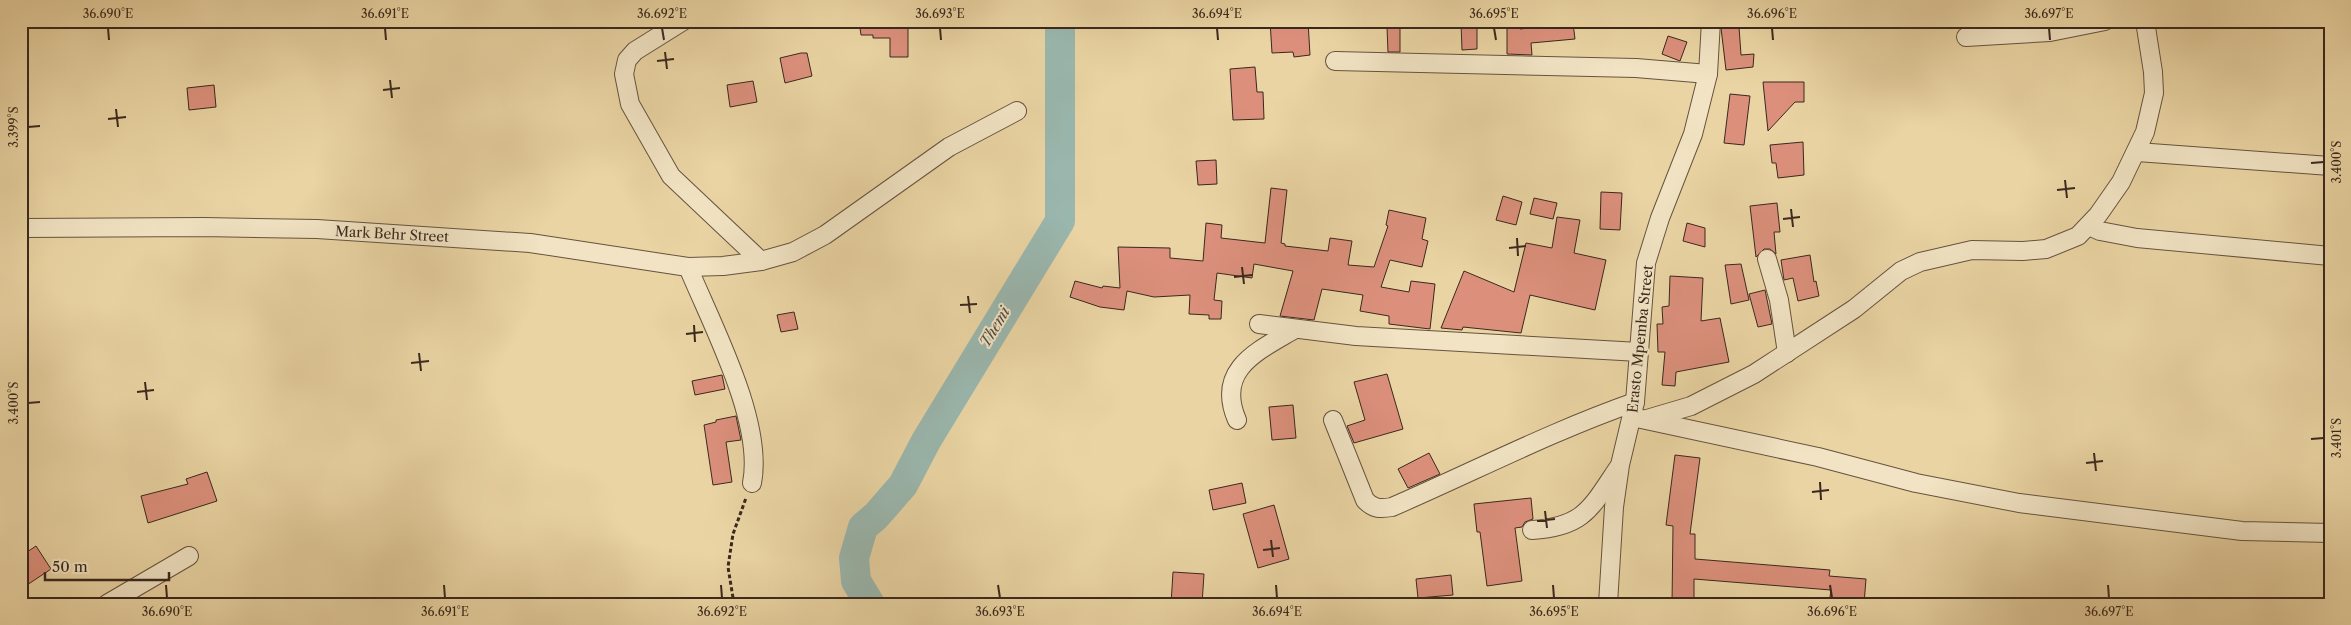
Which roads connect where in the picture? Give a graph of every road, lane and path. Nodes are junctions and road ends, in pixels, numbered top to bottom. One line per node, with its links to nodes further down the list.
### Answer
1 (683, 21): 15 (street)
2 (1711, 21): 7 (street, Erasto Mpemba Street)
3 (2105, 21): 5 (street)
4 (2145, 21): 9 (street)
5 (1966, 37)
6 (1335, 61): 7 (street)
7 (1708, 74): 19 (street, Erasto Mpemba Street)
8 (1017, 112): 15 (street, Mark Behr Street)
9 (2137, 152): 10 (street); 11 (street)
10 (2330, 166)
11 (2089, 226): 13 (street); 20 (street)
12 (21, 228): 16 (street, Mark Behr Street)
13 (2330, 256)
14 (1767, 259): 20 (street)
15 (761, 261): 16 (street, Mark Behr Street)
16 (688, 267): 25 (street)
17 (1259, 324): 18 (street)
18 (1295, 329): 19 (street); 22 (street)
19 (1639, 352): 21 (street, Erasto Mpemba Street)
20 (1786, 353): 21 (street)
21 (1638, 412): 23 (street); 24 (street, Erasto Mpemba Street); 27 (street)
22 (1237, 420)
23 (1333, 420)
24 (1620, 465): 26 (street); 31 (street, Erasto Mpemba Street)
25 (752, 484): 30 (path)
26 (1532, 530)
27 (2330, 533)
28 (189, 556): 29 (street)
29 (107, 604)
30 (734, 604)
31 (1608, 604)

